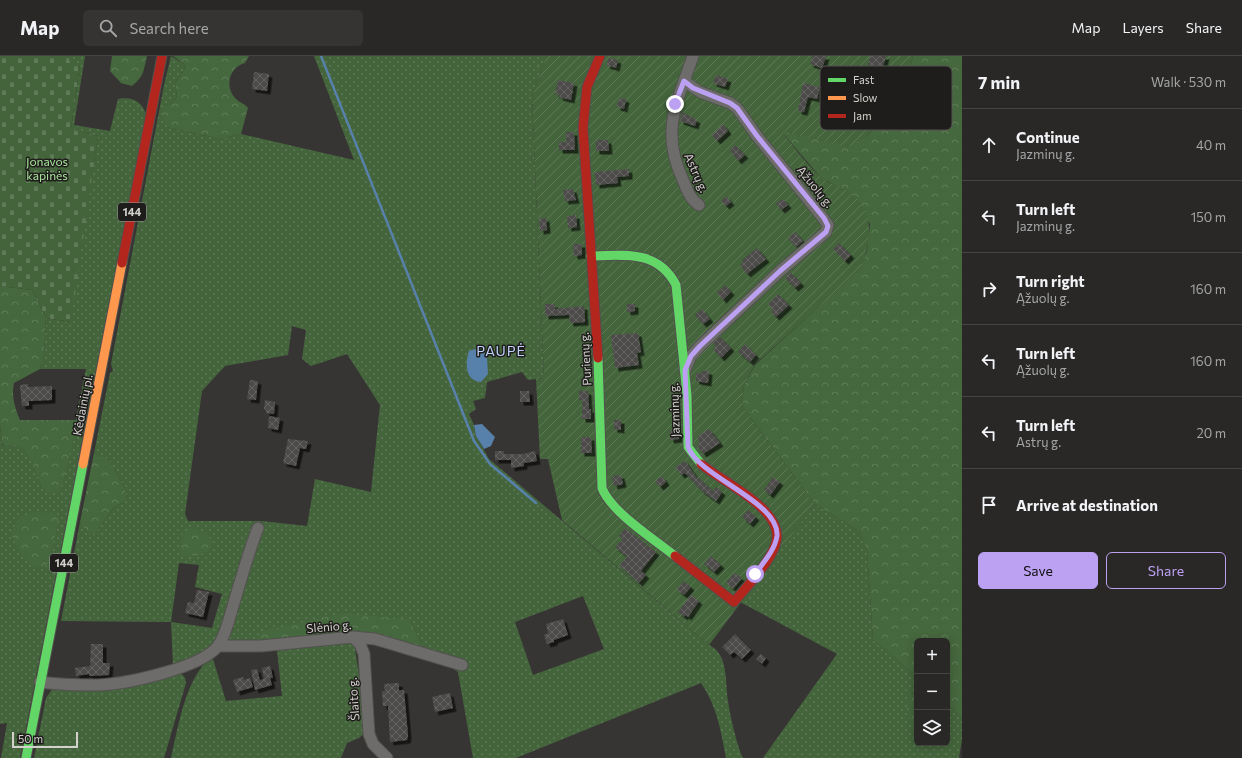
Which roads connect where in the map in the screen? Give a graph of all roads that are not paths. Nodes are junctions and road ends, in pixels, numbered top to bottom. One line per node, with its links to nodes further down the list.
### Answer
1 (162, 56): 13 (street, Kėdainių pl. / 144)
2 (600, 56): 6 (street, Purienų g.)
3 (693, 56): 4 (street, Astrų g.)
4 (684, 81): 5 (street, Astrų g.); 7 (street, Ąžuolų g.)
5 (699, 206)
6 (592, 256): 7 (street, Jazminų g.); 9 (street, Purienų g.)
7 (685, 370): 9 (street, Jazminų g.)
8 (258, 528): 11 (street)
9 (734, 602)
10 (353, 637): 11 (street, Slėnio g.); 12 (street, Slėnio g.); 15 (street, Šlaito g.)
11 (218, 646): 13 (street)
12 (462, 665)
13 (40, 682): 14 (street, Kėdainių pl. / 144)
14 (26, 758)
15 (387, 758)

